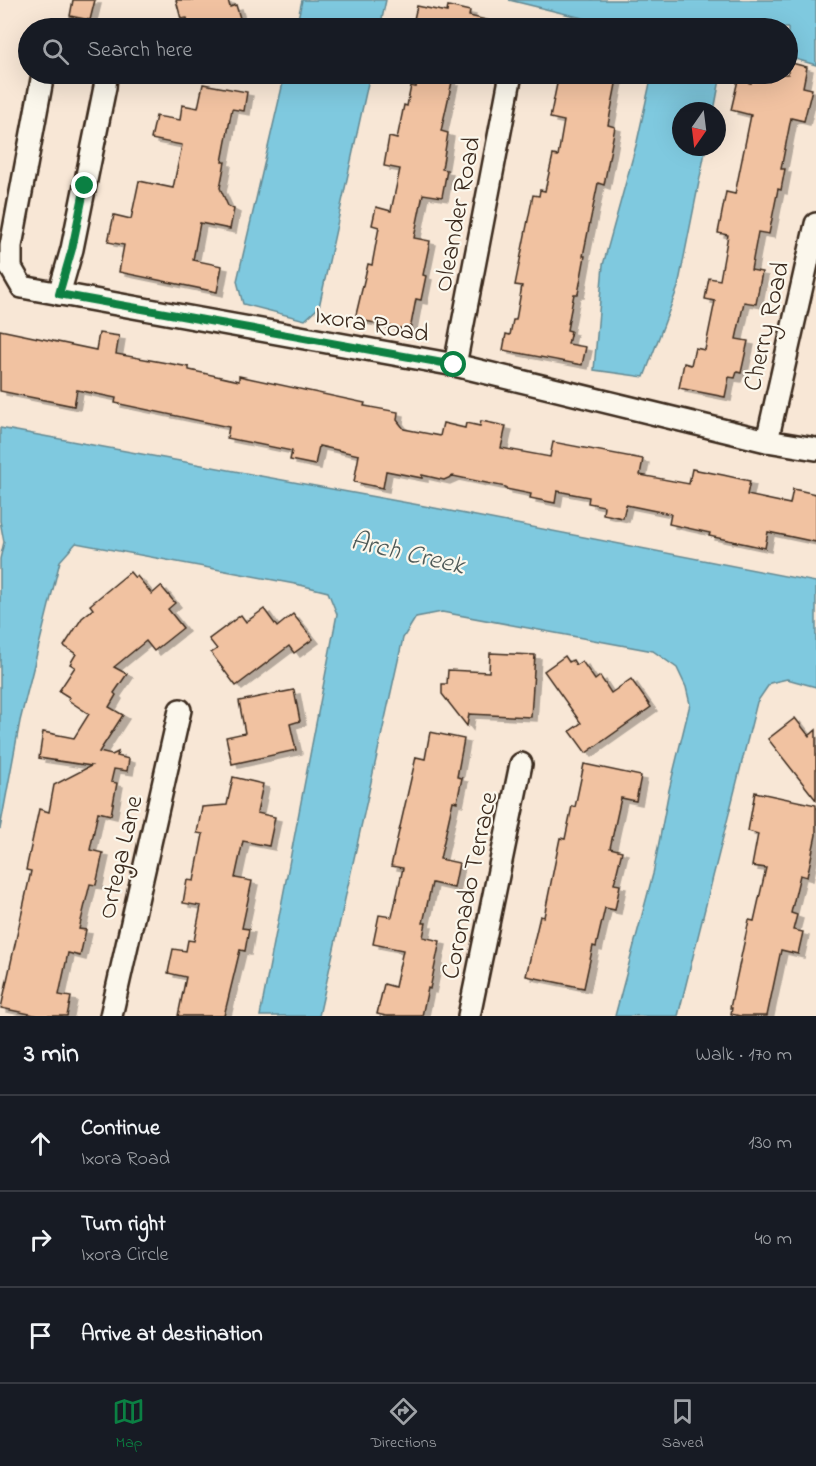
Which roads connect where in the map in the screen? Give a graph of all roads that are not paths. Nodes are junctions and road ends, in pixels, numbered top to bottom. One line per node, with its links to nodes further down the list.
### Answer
1 (41, 84): 5 (street, Ixora Road)
2 (105, 84): 5 (street)
3 (509, 84): 6 (street, Oleander Road)
4 (816, 224): 7 (street, Cherry Road)
5 (59, 294): 6 (street, Ixora Road)
6 (454, 365): 7 (street, Ixora Road)
7 (766, 441): 8 (street, Ixora Road)
8 (816, 449)
9 (180, 710): 11 (street, Ortega Lane)
10 (520, 764): 12 (street, Coronado Terrace)
11 (111, 1016)
12 (469, 1016)

